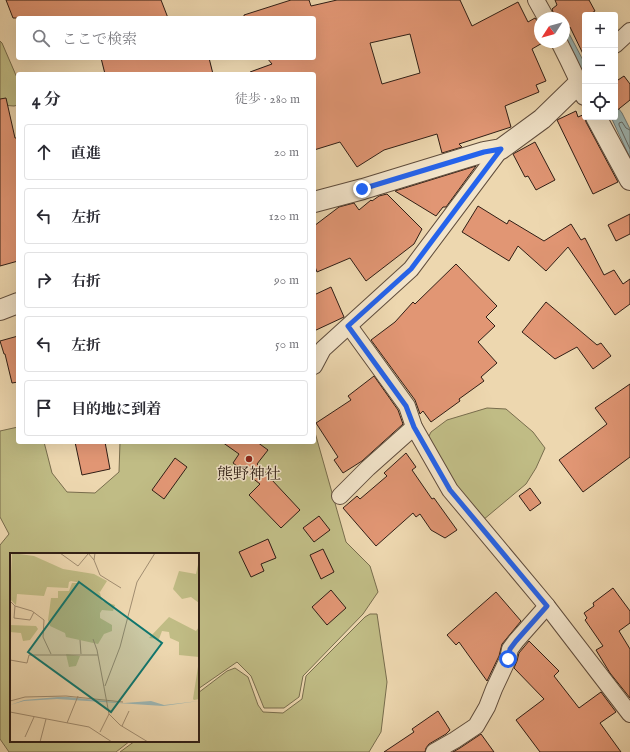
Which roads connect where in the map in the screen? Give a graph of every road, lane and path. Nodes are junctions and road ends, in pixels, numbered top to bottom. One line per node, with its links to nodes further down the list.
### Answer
1 (536, 0): 2 (street)
2 (543, 12)
3 (630, 31): 4 (street)
4 (618, 41)
5 (562, 48): 6 (street)
6 (582, 82)
7 (582, 85): 9 (street)
8 (598, 120): 10 (street)
9 (501, 149): 11 (street); 14 (street)
10 (630, 180)
11 (316, 201)
12 (16, 304): 13 (street)
13 (0, 310)
14 (348, 326): 15 (street); 16 (street)
15 (316, 362)
16 (414, 427): 17 (street); 18 (street)
17 (340, 496)
18 (547, 606): 19 (street); 20 (street)
19 (630, 714)
20 (434, 752)

